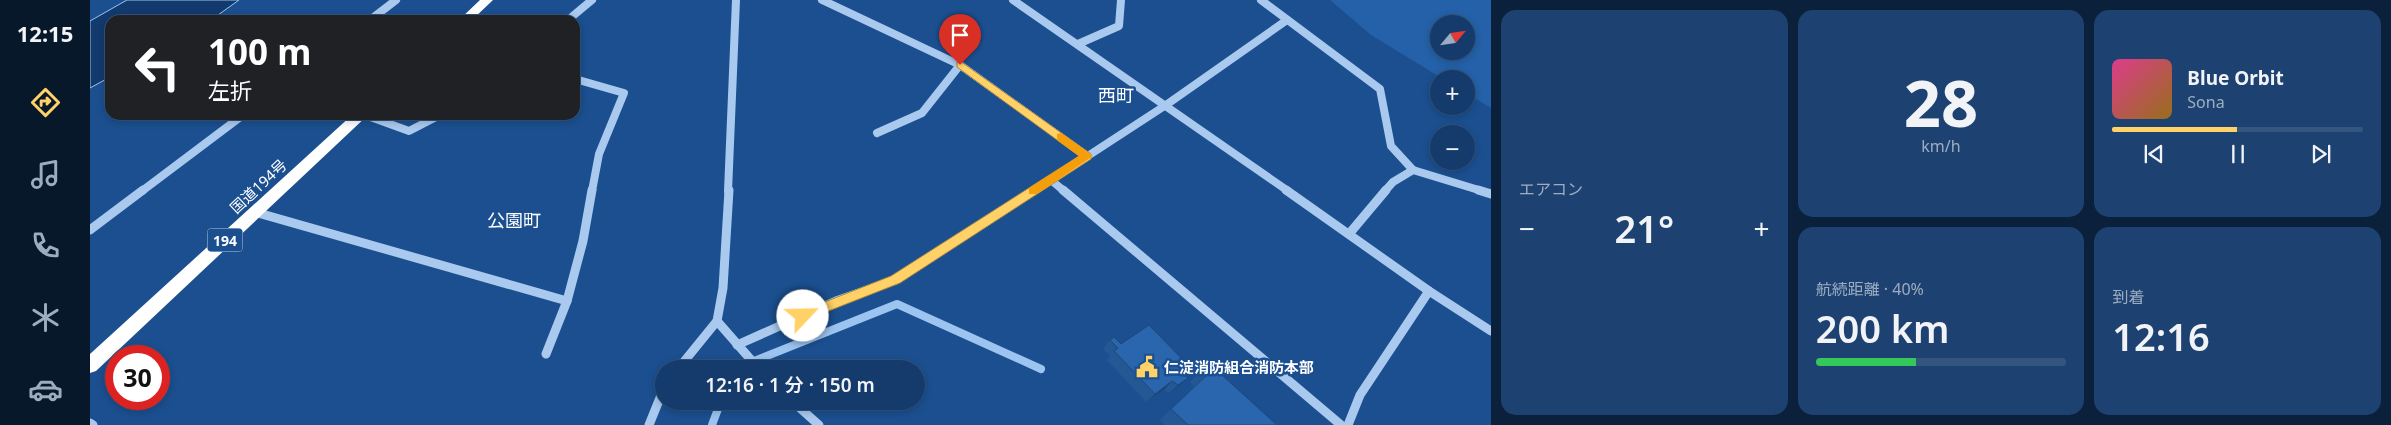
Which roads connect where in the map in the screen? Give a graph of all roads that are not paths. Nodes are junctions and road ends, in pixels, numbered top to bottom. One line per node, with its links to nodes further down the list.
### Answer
1 (396, 0): 9 (street)
2 (487, 0): 10 (highway)
3 (592, 0): 11 (street)
4 (736, 0): 31 (street)
5 (1013, 0): 13 (street)
6 (1121, 0): 13 (street)
7 (1261, 0): 12 (street)
8 (826, 1): 14 (street)
9 (376, 15)
10 (470, 15)
11 (574, 15)
12 (1287, 20): 16 (street); 23 (street)
13 (1078, 44): 16 (street)
14 (960, 65): 21 (street); 22 (street)
15 (580, 80): 30 (street)
16 (1166, 105): 22 (street); 28 (street)
17 (236, 120): 27 (street)
18 (357, 120): 26 (highway, 国道194号 / 194)
19 (377, 120): 20 (street)
20 (430, 120)
21 (877, 133)
22 (1087, 156): 24 (street)
23 (1413, 170): 25 (street); 28 (street)
24 (1051, 180): 33 (street); 44 (street)
25 (1491, 194)
26 (256, 212): 30 (street); 37 (highway, 国道194号 / 194)
27 (90, 230)
28 (1348, 234): 29 (street)
29 (1429, 292): 32 (street); 45 (street)
30 (567, 301): 34 (street)
31 (717, 322): 33 (street); 35 (street)
32 (1491, 331)
33 (737, 345): 36 (street)
34 (546, 354)
35 (685, 360)
36 (751, 360)
37 (90, 365)
38 (655, 410): 42 (street)
39 (802, 410): 43 (street)
40 (90, 423): 41 (street)
41 (93, 425)
42 (649, 425)
43 (819, 425)
44 (1341, 425)
45 (1348, 425)

